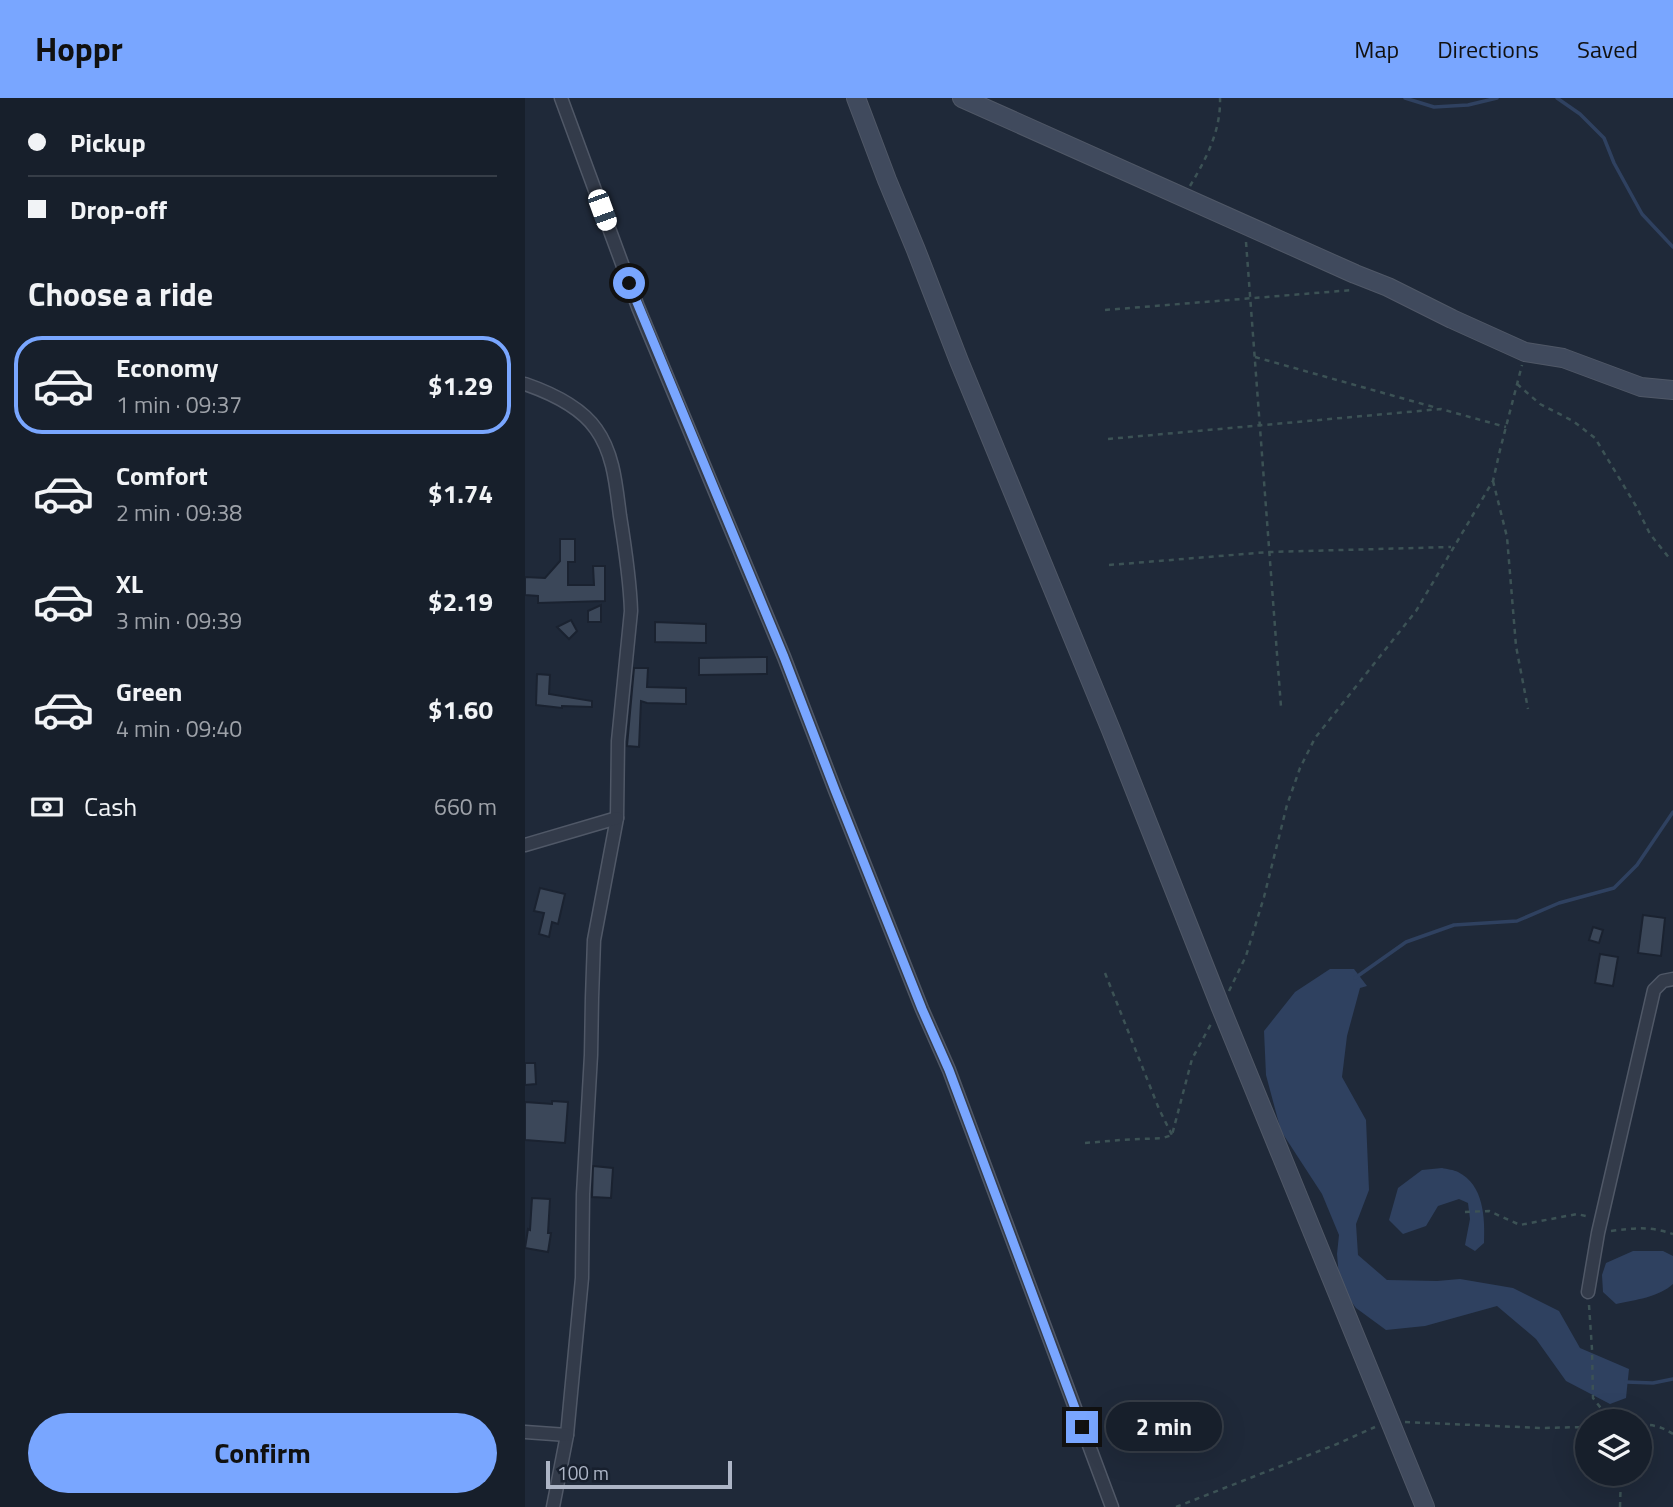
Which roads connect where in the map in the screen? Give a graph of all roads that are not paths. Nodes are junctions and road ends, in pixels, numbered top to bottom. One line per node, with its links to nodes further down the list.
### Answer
1 (561, 98): 13 (street)
2 (856, 98): 14 (street)
3 (963, 98): 5 (street)
4 (525, 384): 6 (street)
5 (1673, 390)
6 (617, 818): 7 (street); 11 (street)
7 (525, 845)
8 (1673, 979): 9 (street)
9 (1588, 1292)
10 (525, 1432): 11 (street)
11 (567, 1435): 12 (street)
12 (553, 1507)
13 (1112, 1507)
14 (1425, 1507)

